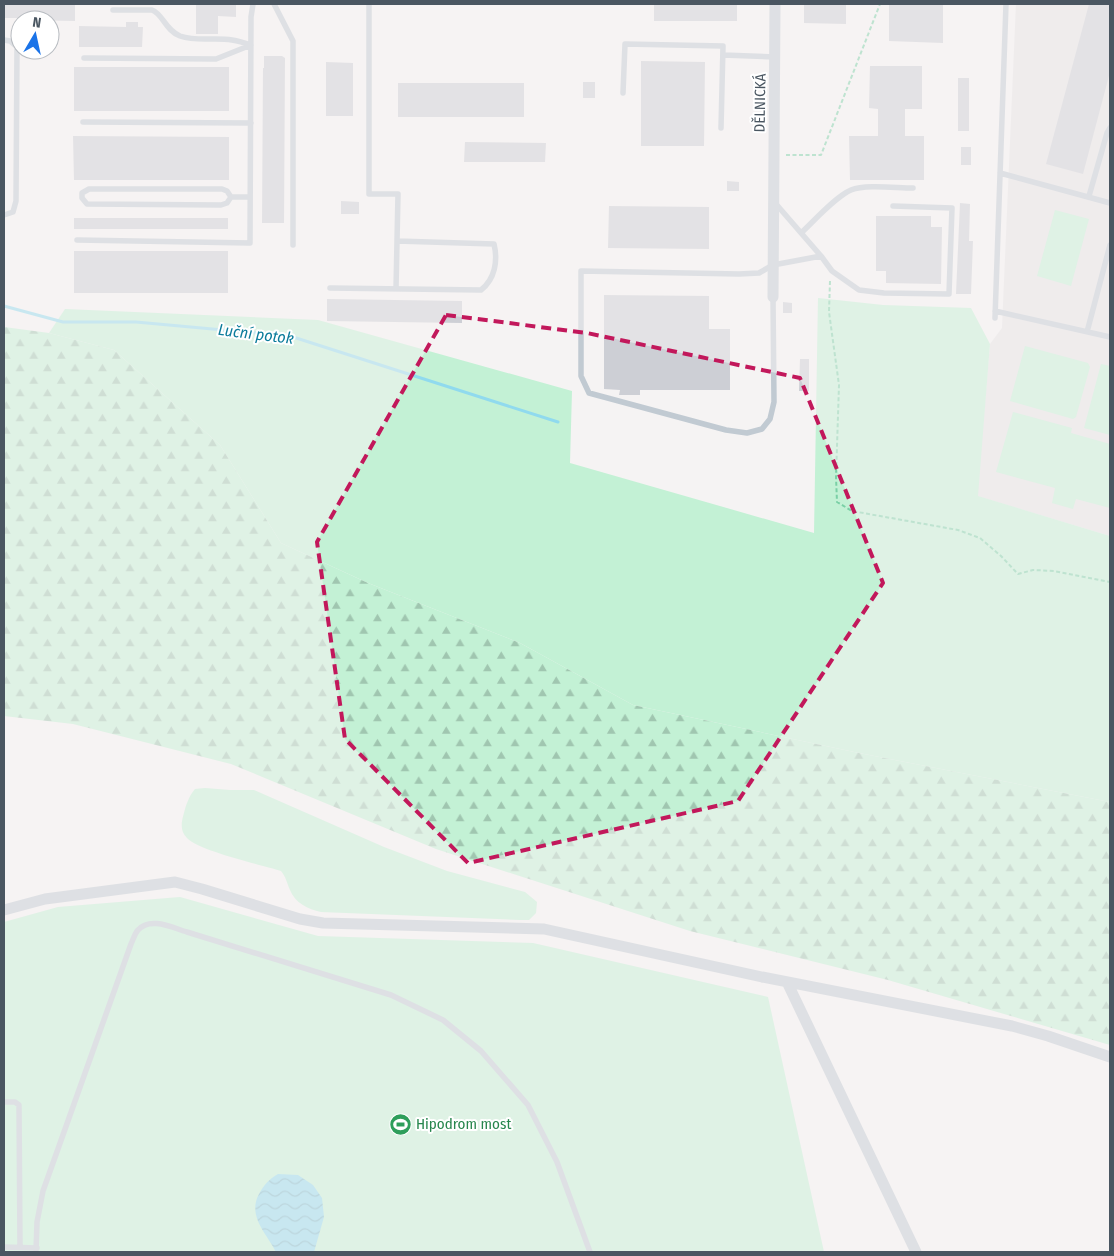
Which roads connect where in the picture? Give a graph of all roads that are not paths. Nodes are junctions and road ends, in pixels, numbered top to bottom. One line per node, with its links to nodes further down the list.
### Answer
1 (253, 4): 8 (lane)
2 (274, 4): 29 (lane)
3 (369, 4): 28 (lane)
4 (775, 4): 10 (street, DĚLNICKÁ)
5 (1006, 4): 17 (lane)
6 (113, 10): 8 (lane)
7 (4, 40): 25 (lane)
8 (251, 45): 11 (lane); 14 (lane)
9 (723, 55): 10 (lane); 12 (lane); 15 (lane)
10 (776, 56): 22 (street, DĚLNICKÁ)
11 (84, 58)
12 (623, 93)
13 (83, 122): 14 (lane)
14 (251, 123): 21 (lane)
15 (721, 128)
16 (1110, 128): 19 (lane)
17 (1000, 173): 19 (lane); 36 (lane)
18 (913, 188): 26 (lane)
19 (1089, 196): 23 (lane)
20 (231, 197): 20 (lane); 21 (lane)
21 (250, 197): 27 (lane)
22 (774, 202): 26 (lane); 32 (street, DĚLNICKÁ)
23 (1110, 203)
24 (893, 206): 31 (lane)
25 (4, 215)
26 (801, 233): 31 (lane)
27 (77, 240)
28 (397, 241): 34 (lane); 34 (lane)
29 (293, 245)
30 (1110, 245): 36 (lane)
31 (821, 256): 32 (lane)
32 (774, 265): 35 (street, DĚLNICKÁ); 35 (lane)
33 (330, 288): 34 (lane)
34 (396, 289)
35 (773, 297)
36 (1087, 332): 37 (lane)
37 (1110, 337)
38 (4, 910): 39 (street)
39 (788, 982): 40 (street); 46 (street)
40 (1110, 1057)
41 (4, 1102): 43 (lane)
42 (4, 1247): 43 (lane)
43 (20, 1247): 44 (lane)
44 (36, 1250): 45 (lane)
45 (590, 1252)
46 (916, 1252)

